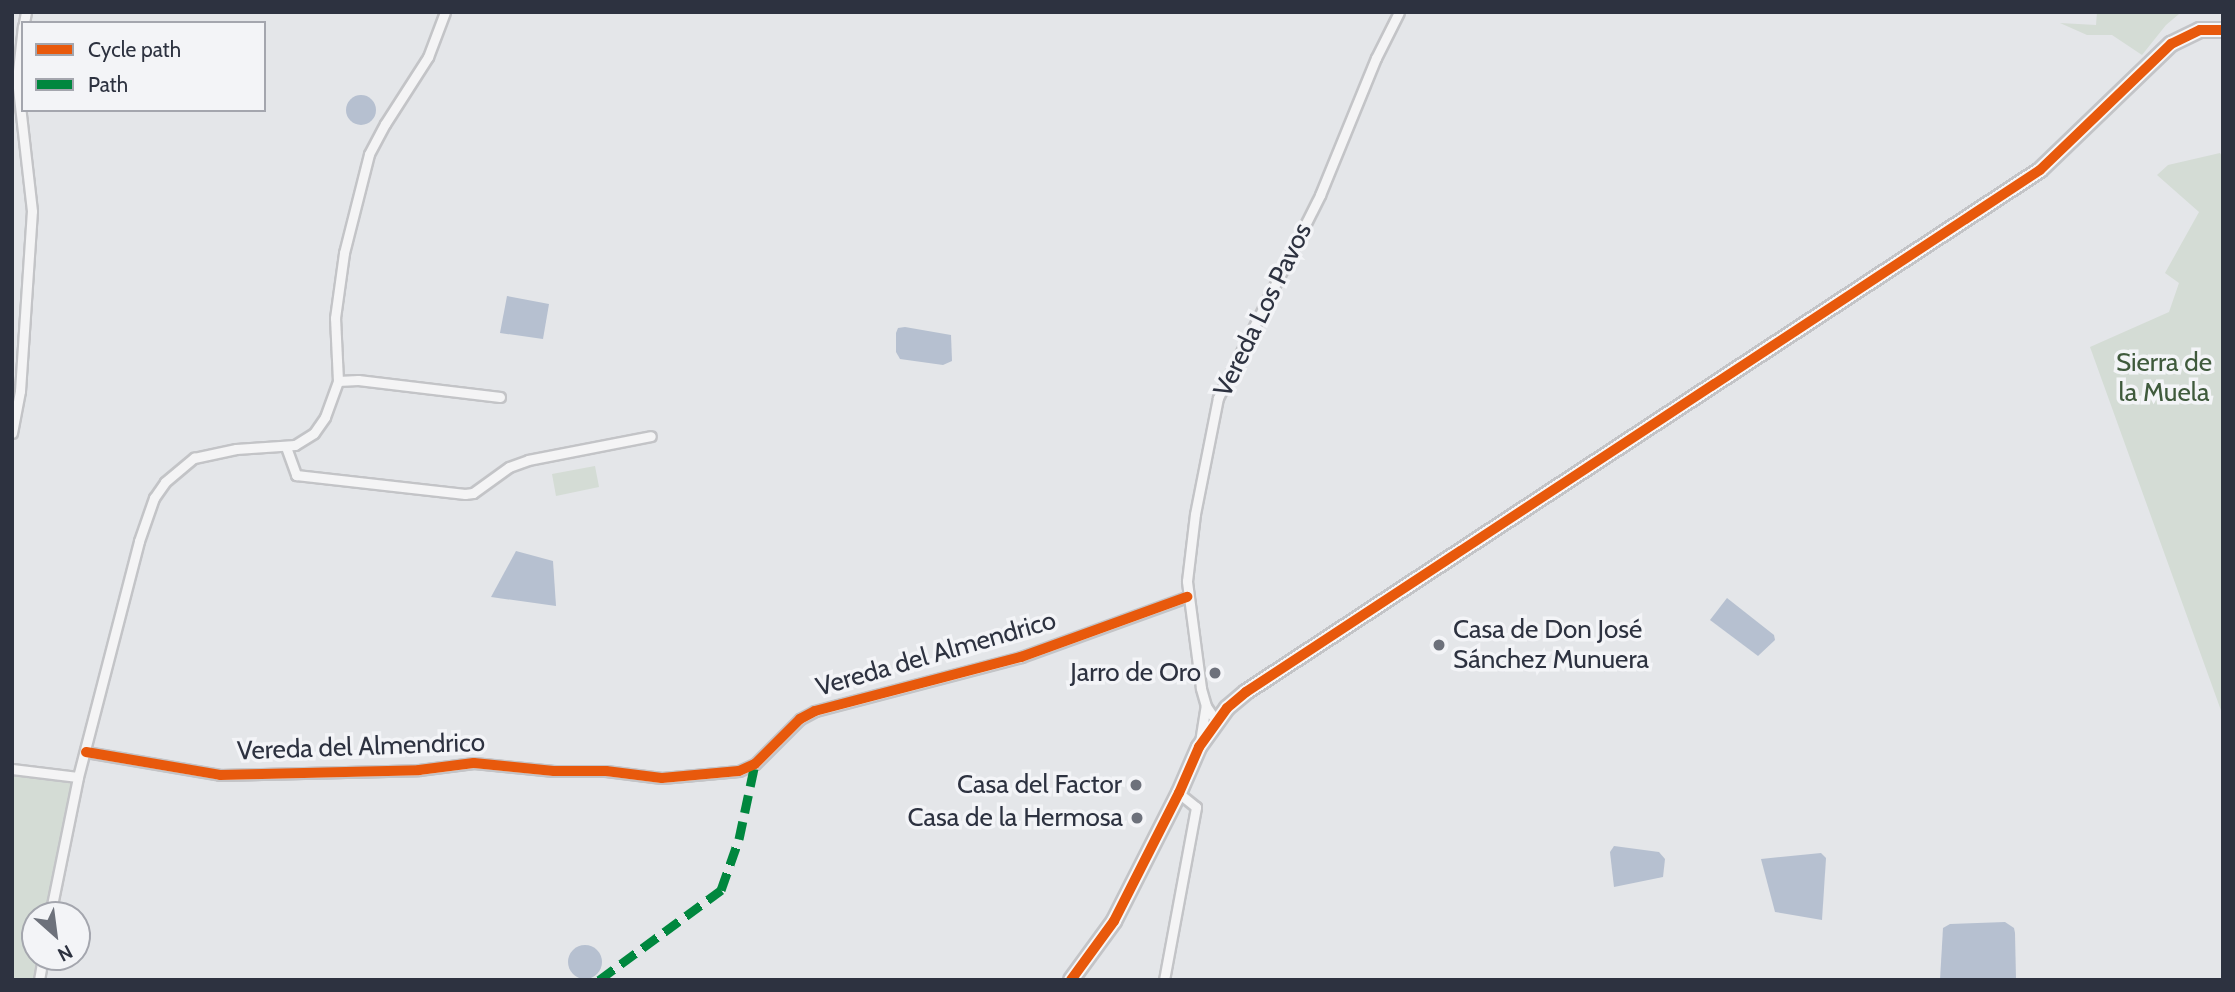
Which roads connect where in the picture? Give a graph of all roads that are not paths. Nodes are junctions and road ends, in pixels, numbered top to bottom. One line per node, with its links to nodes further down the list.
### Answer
1 (445, 12): 5 (street)
2 (1399, 12): 10 (street, Vereda Los Pavos)
3 (2223, 30): 12 (main road)
4 (21, 43): 7 (street)
5 (338, 381): 6 (street); 9 (street)
6 (500, 397)
7 (12, 433)
8 (651, 436): 9 (street)
9 (286, 447): 14 (street)
10 (1187, 597): 11 (street, Vereda Los Pavos); 14 (street, Vereda del Almendrico)
11 (1206, 706): 12 (street); 13 (street)
12 (1216, 721): 13 (main road)
13 (1199, 747): 17 (main road)
14 (86, 752): 16 (street)
15 (12, 769): 16 (street)
16 (78, 777): 18 (street)
17 (1179, 793): 19 (main road); 20 (street)
18 (53, 901)
19 (1071, 980)
20 (1164, 980)

